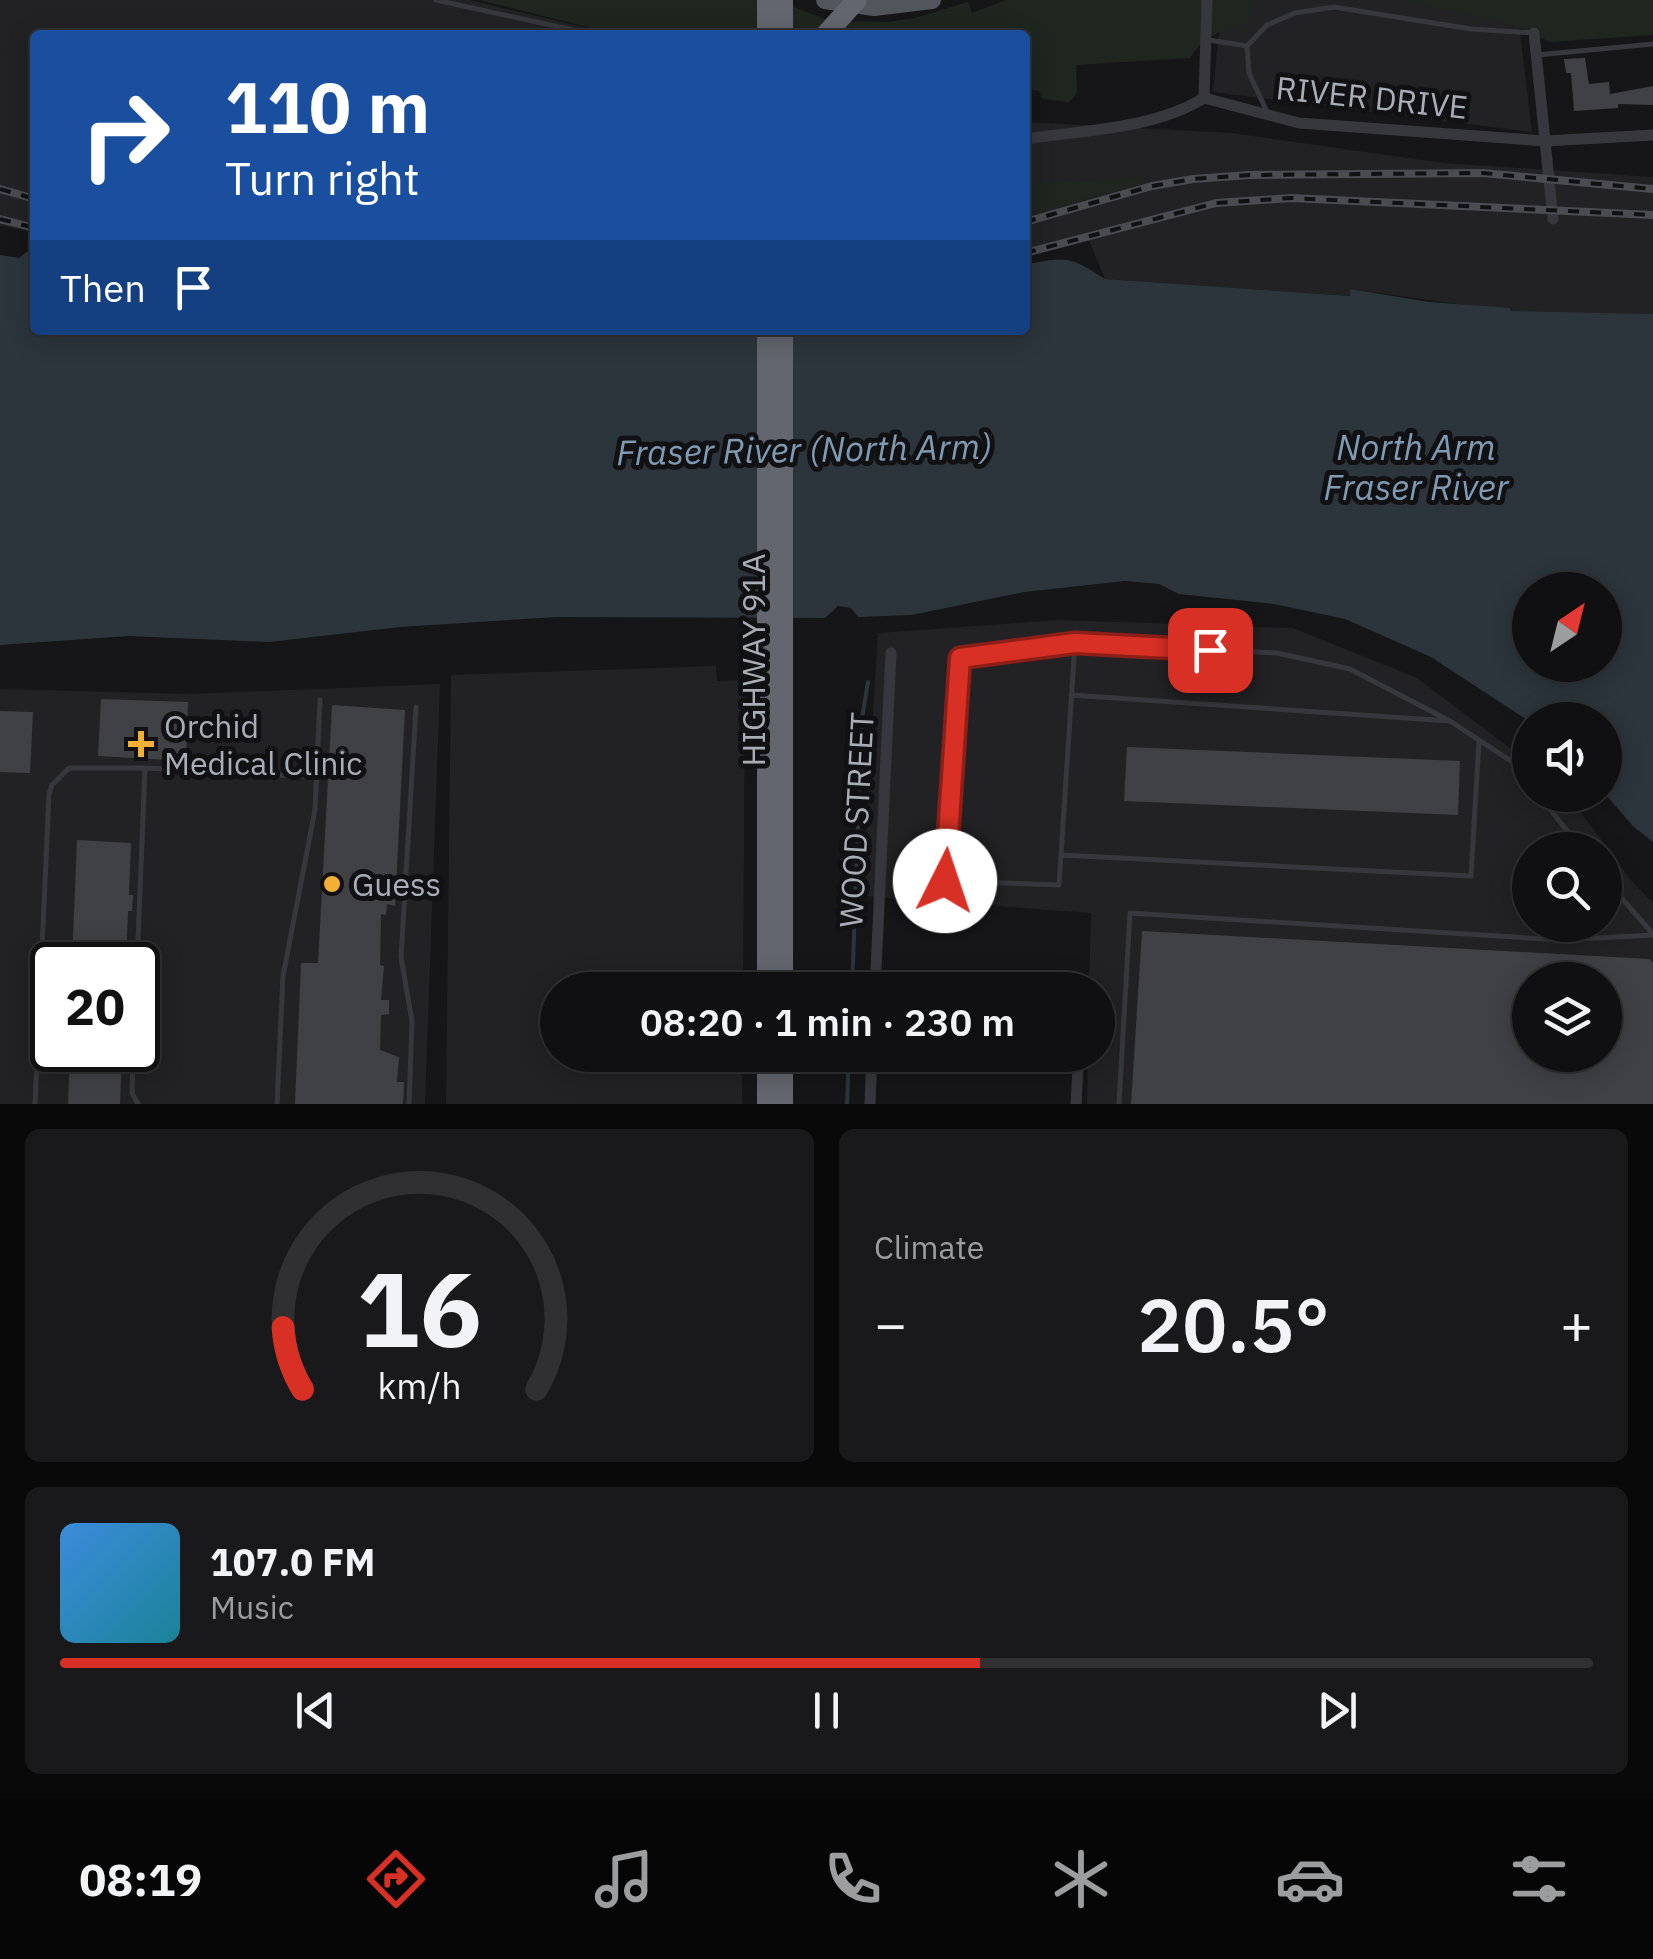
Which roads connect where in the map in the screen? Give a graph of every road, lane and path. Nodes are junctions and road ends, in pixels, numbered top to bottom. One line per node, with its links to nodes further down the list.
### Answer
1 (436, 0): 8 (lane)
2 (768, 0): 9 (highway)
3 (783, 0): 10 (highway)
4 (825, 0): 6 (main road)
5 (857, 0): 11 (highway, bridge)
6 (932, 0)
7 (1208, 0): 13 (street)
8 (573, 30)
9 (768, 30)
10 (783, 30)
11 (830, 30)
12 (1534, 33): 15 (lane); 16 (street)
13 (1206, 39): 15 (lane); 17 (street)
14 (1653, 44): 16 (lane)
15 (1247, 46): 18 (lane)
16 (1536, 54): 21 (street)
17 (1204, 98): 18 (street, RIVER DRIVE); 20 (street)
18 (1269, 116): 21 (street, RIVER DRIVE)
19 (1653, 135): 21 (street, RIVER DRIVE)
20 (1030, 139)
21 (1546, 141): 22 (street)
22 (1553, 219)
23 (768, 335): 43 (highway, HIGHWAY 91A)
24 (783, 335): 44 (highway, HIGHWAY 91A)
25 (1075, 643): 27 (lane); 30 (lane); 37 (lane)
26 (891, 653): 45 (street, WOOD STREET)
27 (1071, 695): 30 (lane); 37 (lane)
28 (320, 700): 34 (lane)
29 (416, 706): 54 (lane)
30 (1450, 721): 31 (lane)
31 (1479, 740): 32 (lane); 37 (lane)
32 (1512, 762)
33 (145, 768): 34 (lane); 42 (lane); 51 (lane)
34 (316, 777): 53 (lane)
35 (1552, 812): 36 (lane)
36 (1568, 832)
37 (1061, 855)
38 (1622, 898): 39 (lane)
39 (1653, 935): 41 (lane)
40 (1512, 937): 59 (lane)
41 (1622, 937)
42 (138, 942)
43 (767, 972)
44 (783, 972)
45 (876, 972)
46 (133, 1072): 52 (lane)
47 (767, 1072): 55 (highway)
48 (782, 1072): 56 (highway)
49 (871, 1072): 57 (street)
50 (1078, 1072): 58 (street)
51 (35, 1104)
52 (138, 1104)
53 (277, 1104)
54 (409, 1104)
55 (767, 1104)
56 (782, 1104)
57 (870, 1104)
58 (1076, 1104)
59 (1119, 1104)

